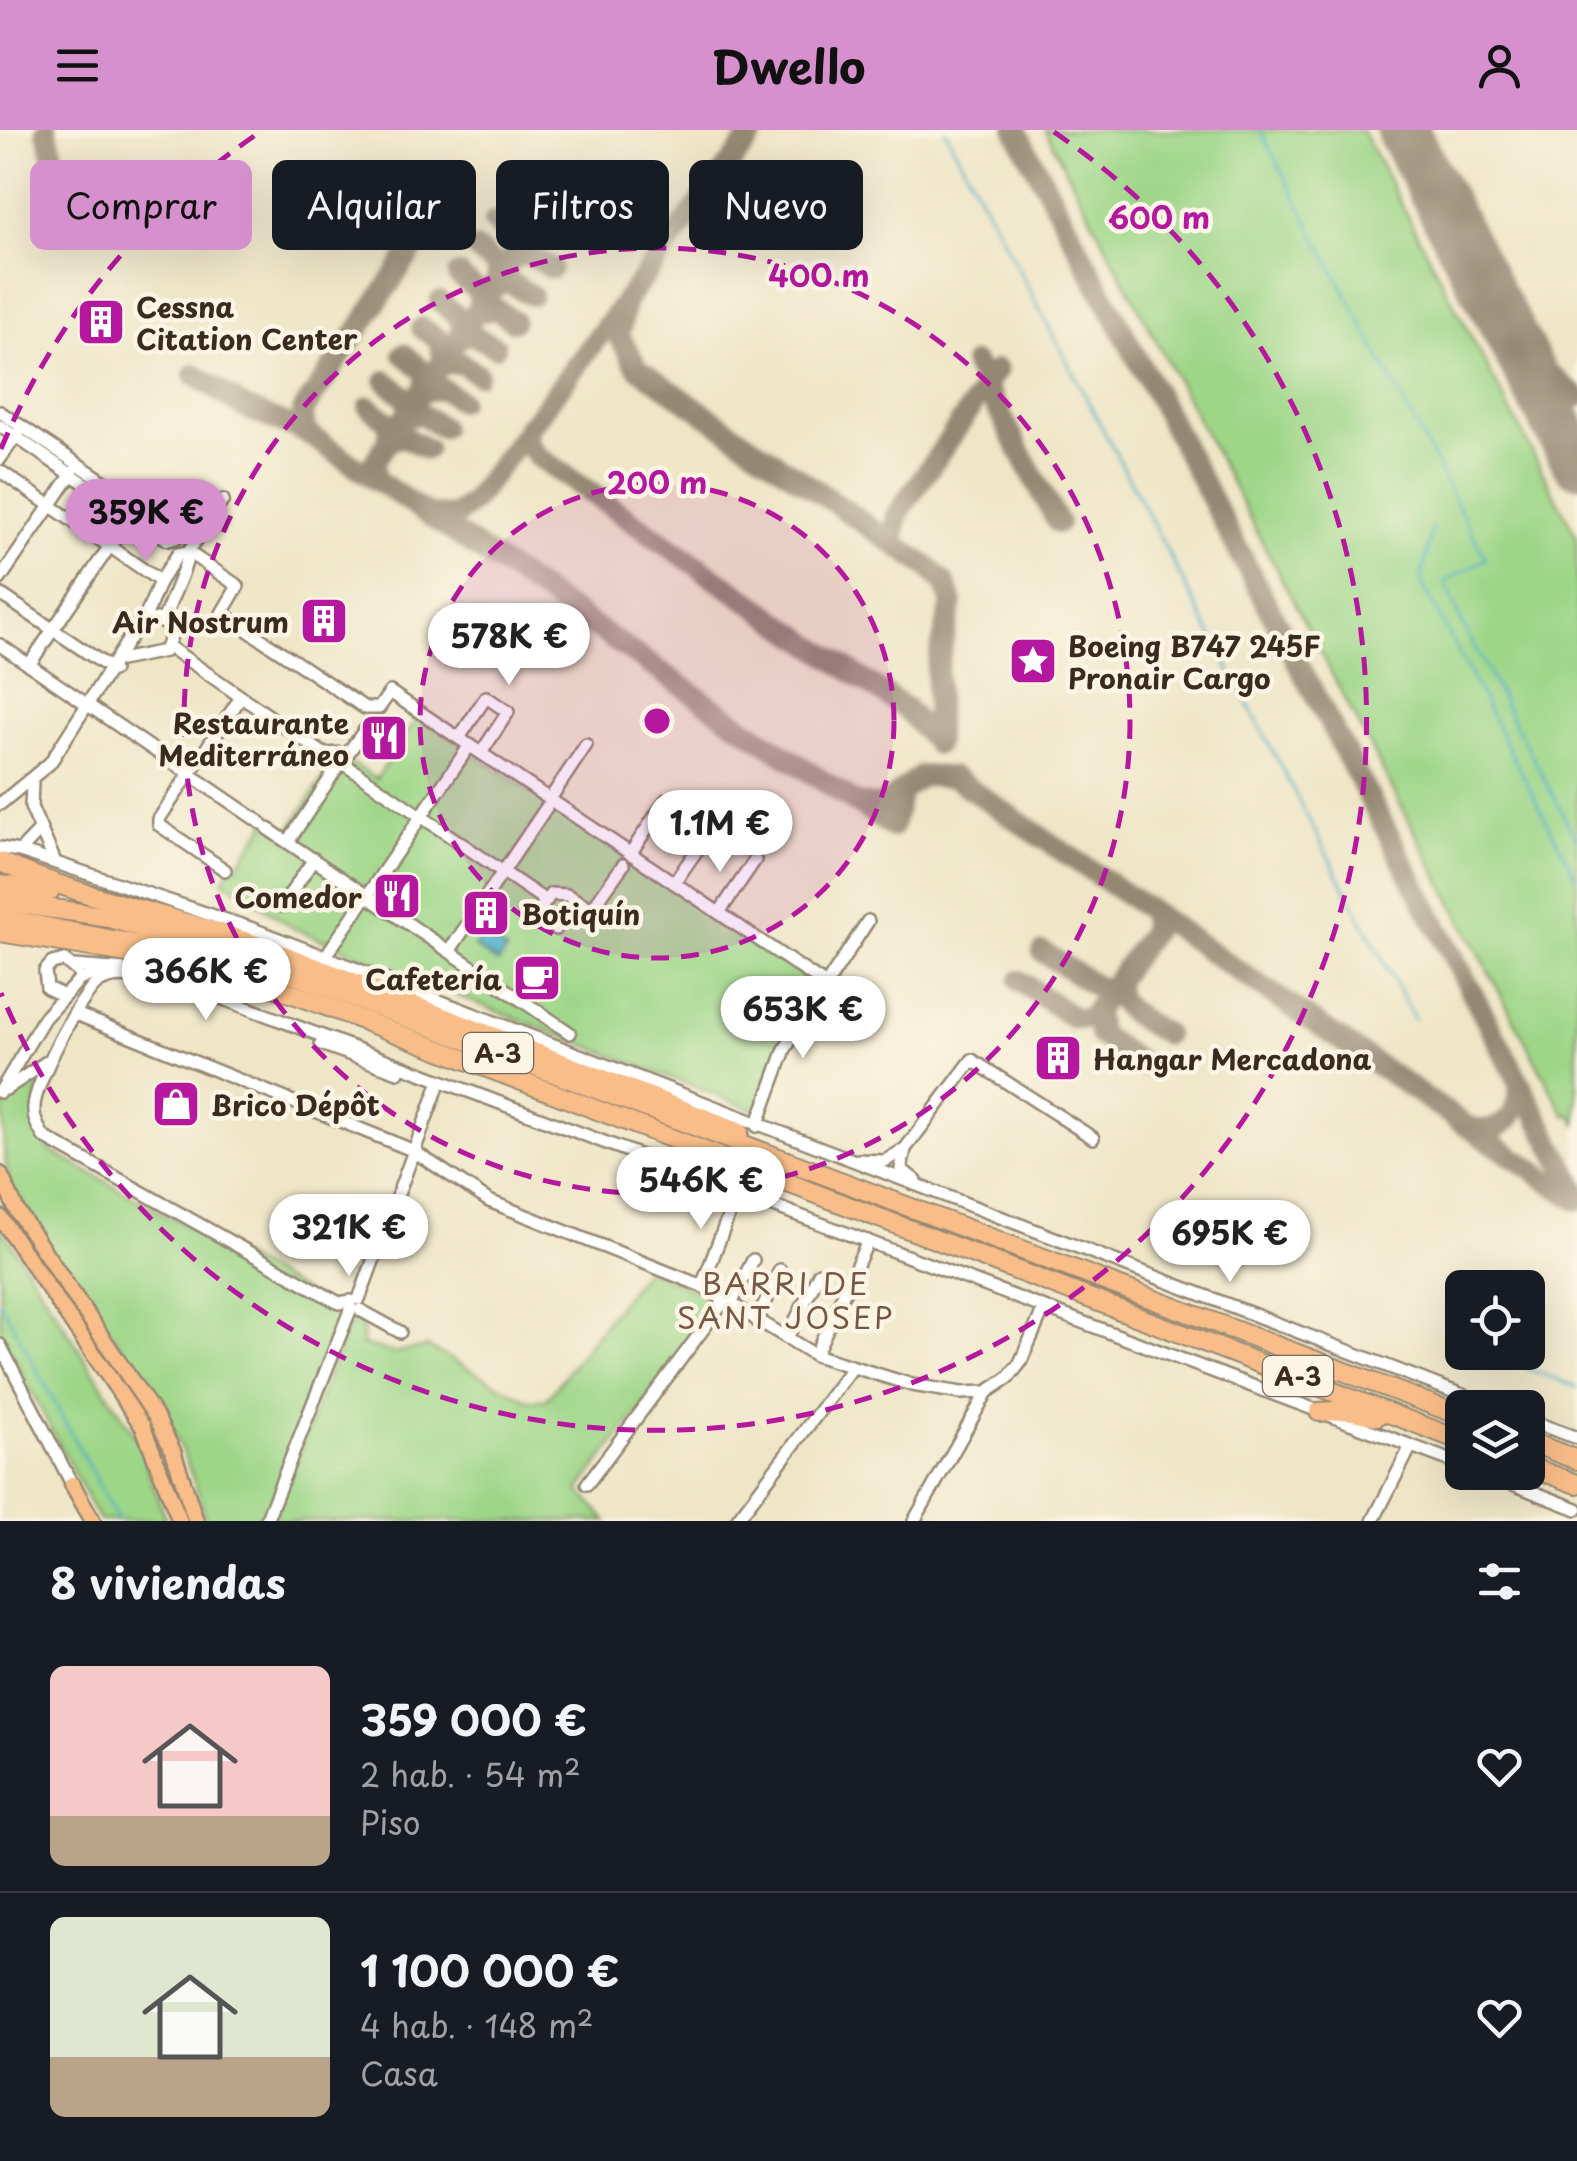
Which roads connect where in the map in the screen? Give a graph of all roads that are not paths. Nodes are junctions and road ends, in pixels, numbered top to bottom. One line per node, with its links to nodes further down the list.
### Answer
1 (0, 412): 3 (street)
2 (0, 426): 3 (street)
3 (19, 432): 4 (street); 5 (street)
4 (0, 459)
5 (75, 469): 8 (street); 9 (street)
6 (0, 471): 8 (street)
7 (223, 500): 10 (street)
8 (50, 506): 9 (street); 11 (street)
9 (110, 546): 12 (street); 16 (street)
10 (188, 552): 12 (street); 26 (street)
11 (0, 579)
12 (166, 579): 14 (street); 15 (street)
13 (0, 594): 16 (street)
14 (144, 620): 15 (street); 17 (street)
15 (163, 622): 19 (street)
16 (53, 630): 21 (street); 22 (street)
17 (134, 633): 20 (street); 22 (street)
18 (0, 646): 21 (street)
19 (169, 646): 20 (street); 23 (street)
20 (144, 654): 22 (street)
21 (29, 665): 24 (street)
22 (116, 665): 24 (street)
23 (240, 698): 25 (street); 28 (street)
24 (88, 705): 28 (street); 29 (street)
25 (367, 727)
26 (470, 745): 32 (street); 34 (street)
27 (586, 745): 32 (street)
28 (188, 774): 37 (street); 45 (street)
29 (34, 779): 31 (street); 33 (street)
30 (666, 800): 40 (street)
31 (5, 802): 33 (street)
32 (548, 804): 40 (street); 46 (street)
33 (31, 808): 36 (street)
34 (422, 817): 37 (street); 46 (street); 49 (street)
35 (710, 830): 47 (street)
36 (38, 832): 39 (street); 44 (street)
37 (288, 842): 41 (street)
38 (0, 848): 39 (street)
39 (20, 851): 44 (street)
40 (626, 859): 47 (street); 51 (street)
41 (314, 860): 49 (street); 53 (street)
42 (755, 860): 54 (street)
43 (0, 862): 52 (highway)
44 (55, 862): 57 (street)
45 (225, 870)
46 (503, 872): 51 (street); 61 (street)
47 (674, 883): 54 (street)
48 (0, 885): 52 (highway)
49 (368, 896): 60 (street); 61 (street)
50 (0, 901): 88 (highway, A-3)
51 (546, 901): 58 (street)
52 (134, 906): 88 (highway)
53 (282, 906)
54 (720, 914): 66 (street)
55 (0, 918): 72 (highway, A-3)
56 (868, 921): 66 (street)
57 (250, 928): 60 (street); 62 (street)
58 (556, 929)
59 (0, 932): 72 (highway)
60 (337, 944): 62 (street); 68 (street)
61 (450, 950): 73 (street)
62 (325, 957): 68 (street)
63 (74, 966): 64 (street); 65 (street); 67 (street)
64 (130, 968): 65 (street); 75 (street)
65 (79, 980): 69 (street)
66 (826, 985): 78 (street)
67 (47, 988): 69 (street); 71 (street)
68 (420, 994): 78 (street)
69 (62, 996): 71 (street)
70 (76, 1014): 74 (street); 75 (street); 81 (street)
71 (44, 1018): 77 (street)
72 (369, 1024): 108 (highway, A-3)
73 (570, 1033)
74 (53, 1057): 77 (street); 95 (street)
75 (421, 1074): 76 (street)
76 (440, 1081): 81 (street); 85 (street)
77 (4, 1090)
78 (757, 1126): 80 (street)
79 (1092, 1138): 82 (street)
80 (806, 1145): 82 (street); 84 (street)
81 (412, 1150): 93 (street); 95 (street)
82 (903, 1153): 84 (street); 86 (street)
83 (0, 1174): 125 (main road)
84 (880, 1174): 86 (street)
85 (738, 1193): 89 (street); 93 (street)
86 (950, 1201): 103 (street)
87 (0, 1217): 113 (main road)
88 (988, 1236): 105 (highway, A-3)
89 (868, 1241): 96 (street); 101 (street)
90 (753, 1260): 94 (street)
91 (780, 1270): 97 (street)
92 (818, 1273): 99 (street)
93 (702, 1286): 94 (street)
94 (728, 1302): 97 (street); 118 (street)
95 (352, 1305): 98 (street); 126 (street)
96 (1044, 1308): 104 (street); 106 (street)
97 (757, 1321): 99 (street)
98 (400, 1332)
99 (787, 1338): 101 (street)
100 (0, 1345): 117 (street)
101 (815, 1355): 102 (street)
102 (852, 1368): 104 (street); 127 (street)
103 (1449, 1390)
104 (987, 1392): 128 (street)
105 (1445, 1410)
106 (1319, 1412): 109 (highway); 111 (street)
107 (1545, 1426): 110 (street)
108 (1445, 1435)
109 (1445, 1438)
110 (1577, 1438)
111 (1411, 1446): 114 (street); 129 (street)
112 (1545, 1448): 115 (highway)
113 (156, 1452): 123 (main road); 124 (main road)
114 (1445, 1459)
115 (1577, 1460)
116 (1545, 1472): 119 (highway)
117 (72, 1484): 122 (main road)
118 (587, 1484)
119 (1577, 1484)
120 (1530, 1490): 121 (street)
121 (1577, 1508)
122 (91, 1521)
123 (172, 1521)
124 (180, 1521)
125 (196, 1521)
126 (266, 1521)
127 (736, 1521)
128 (914, 1521)
129 (1373, 1521)

